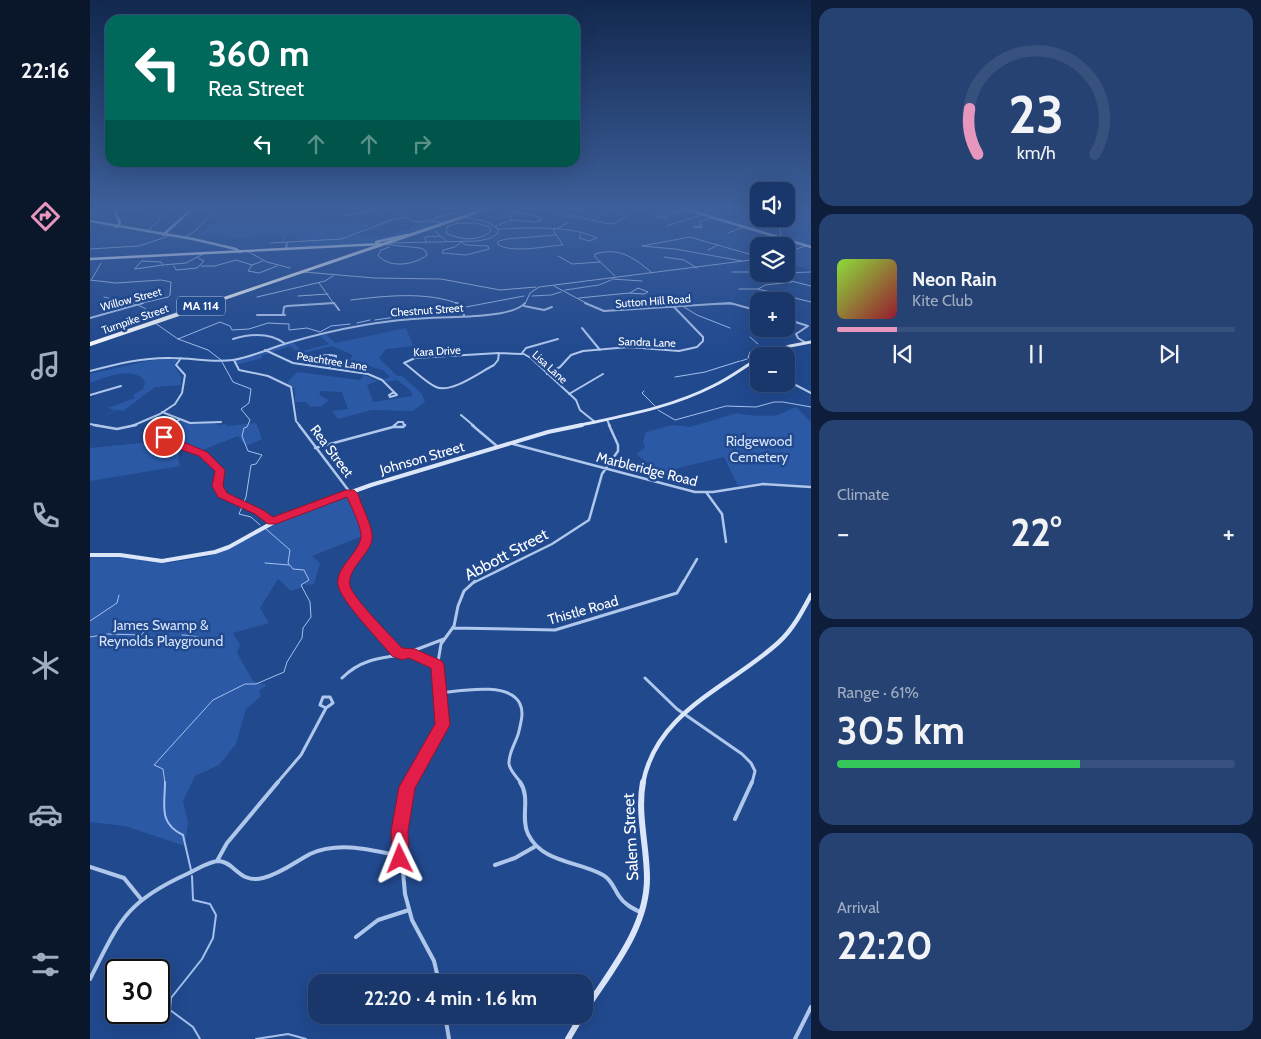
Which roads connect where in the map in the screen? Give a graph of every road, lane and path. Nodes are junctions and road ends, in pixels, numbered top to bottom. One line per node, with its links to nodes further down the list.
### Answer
1 (151, 256): 12 (main road)
2 (257, 256): 13 (street)
3 (346, 256): 25 (highway, Turnpike Street / MA 114)
4 (379, 256): 5 (street)
5 (425, 256)
6 (558, 256): 16 (street)
7 (594, 256): 16 (street)
8 (632, 256): 26 (street)
9 (719, 256): 14 (street)
10 (664, 257): 24 (street)
11 (198, 258): 20 (street); 21 (street)
12 (90, 259)
13 (263, 260): 19 (street); 22 (street)
14 (745, 261): 15 (street); 24 (street)
15 (750, 261)
16 (600, 262): 28 (street)
17 (101, 263): 29 (street)
18 (162, 265): 18 (street); 20 (street)
19 (252, 265): 21 (street); 22 (street)
20 (174, 266): 21 (street)
21 (201, 266)
22 (277, 266): 23 (street)
23 (290, 268)
24 (698, 268): 26 (street)
25 (302, 271): 27 (street); 63 (highway, Turnpike Street / MA 114)
26 (652, 273): 28 (street)
27 (333, 276): 31 (street); 35 (street)
28 (615, 276): 32 (street)
29 (91, 280): 54 (street, Willow Street)
30 (792, 282): 33 (street); 37 (street)
31 (319, 283): 40 (street); 42 (street)
32 (553, 285): 34 (street); 43 (street, Sutton Hill Road)
33 (811, 286)
34 (538, 287): 35 (street); 38 (street)
35 (529, 288): 38 (street)
36 (739, 289): 37 (street)
37 (759, 289): 45 (street)
38 (532, 291): 47 (street)
39 (630, 293): 39 (street); 43 (street)
40 (328, 294): 41 (street); 46 (street)
41 (298, 296)
42 (257, 297)
43 (577, 298): 49 (street, Sutton Hill Road)
44 (351, 300): 53 (street)
45 (811, 302)
46 (334, 303): 51 (street); 52 (street)
47 (522, 306): 48 (street); 53 (street, Chestnut Street)
48 (552, 307)
49 (674, 307): 50 (street, Sutton Hill Road); 66 (street, Sandra Lane)
50 (750, 309)
51 (339, 310)
52 (257, 315)
53 (464, 315): 61 (street, Chestnut Street)
54 (90, 318)
55 (795, 322): 56 (street)
56 (810, 326): 62 (street)
57 (582, 328): 66 (street)
58 (558, 339): 68 (street, Lisa Lane)
59 (232, 340): 61 (street)
60 (811, 342): 62 (street)
61 (284, 343): 65 (street, Chestnut Street)
62 (806, 343): 64 (street)
63 (90, 344)
64 (785, 347)
65 (265, 350): 70 (street, Chestnut Street); 72 (street, Peachtree Lane)
66 (600, 350): 75 (street, Sandra Lane)
67 (498, 353): 67 (street, Kara Drive); 68 (street, Kara Drive)
68 (522, 354): 75 (street, Lisa Lane)
69 (181, 358): 70 (street, Chestnut Street); 74 (street, Chestnut Street); 83 (street)
70 (234, 360): 95 (street, Rea Street)
71 (750, 363): 86 (street, Johnson Street)
72 (309, 365): 73 (street, Peachtree Lane); 73 (street)
73 (329, 368): 79 (street, Peachtree Lane)
74 (90, 371)
75 (547, 374): 81 (street, Lisa Lane)
76 (603, 374): 81 (street)
77 (795, 385): 80 (street)
78 (121, 386): 82 (street)
79 (394, 392)
80 (811, 393)
81 (569, 394): 88 (street, Lisa Lane)
82 (90, 396)
83 (162, 412): 85 (street); 90 (street)
84 (461, 415): 94 (street)
85 (179, 420): 87 (street); 100 (street)
86 (607, 420): 88 (street, Johnson Street); 96 (street, Abbott Street)
87 (221, 422)
88 (595, 422): 93 (street, Johnson Street)
89 (90, 424): 90 (street)
90 (95, 425): 92 (street)
91 (393, 427): 95 (street)
92 (90, 429)
93 (511, 443): 94 (street, Johnson Street); 96 (street, Marbleridge Road)
94 (498, 447): 98 (street, Johnson Street)
95 (315, 448): 98 (street, Rea Street)
96 (604, 469): 99 (street, Marbleridge Road); 105 (street, Abbott Street)
97 (811, 486): 99 (street, Marbleridge Road)
98 (350, 492): 100 (street, Johnson Street); 108 (street, Rea Street)
99 (706, 492): 101 (street)
100 (272, 522): 102 (street, Johnson Street)
101 (726, 542)
102 (90, 554)
103 (697, 559): 105 (street, Thistle Road)
104 (811, 595): 114 (street, Salem Street)
105 (453, 628): 106 (street, Abbott Street)
106 (446, 638): 107 (street); 109 (street, Abbott Street)
107 (410, 653): 108 (street); 109 (street)
108 (402, 654): 110 (street)
109 (438, 665): 112 (street, Abbott Street)
110 (342, 678)
111 (645, 678): 114 (street)
112 (440, 693): 116 (street); 117 (street, Abbott Street)
113 (326, 708): 118 (street)
114 (684, 713): 115 (street); 123 (street, Salem Street)
115 (735, 819)
116 (536, 846): 119 (street); 123 (street)
117 (400, 856): 118 (street); 122 (street, Abbott Street)
118 (217, 861): 121 (street)
119 (495, 865)
120 (90, 867): 121 (street)
121 (142, 899): 126 (street)
122 (410, 910): 124 (street); 125 (street, Abbott Street)
123 (641, 912): 127 (street, Salem Street)
124 (356, 937)
125 (437, 974)
126 (90, 979)
127 (593, 998)
128 (811, 1007): 133 (street)
129 (446, 1024): 131 (street)
130 (577, 1024): 132 (street)
131 (449, 1039)
132 (568, 1039)
133 (795, 1039)

